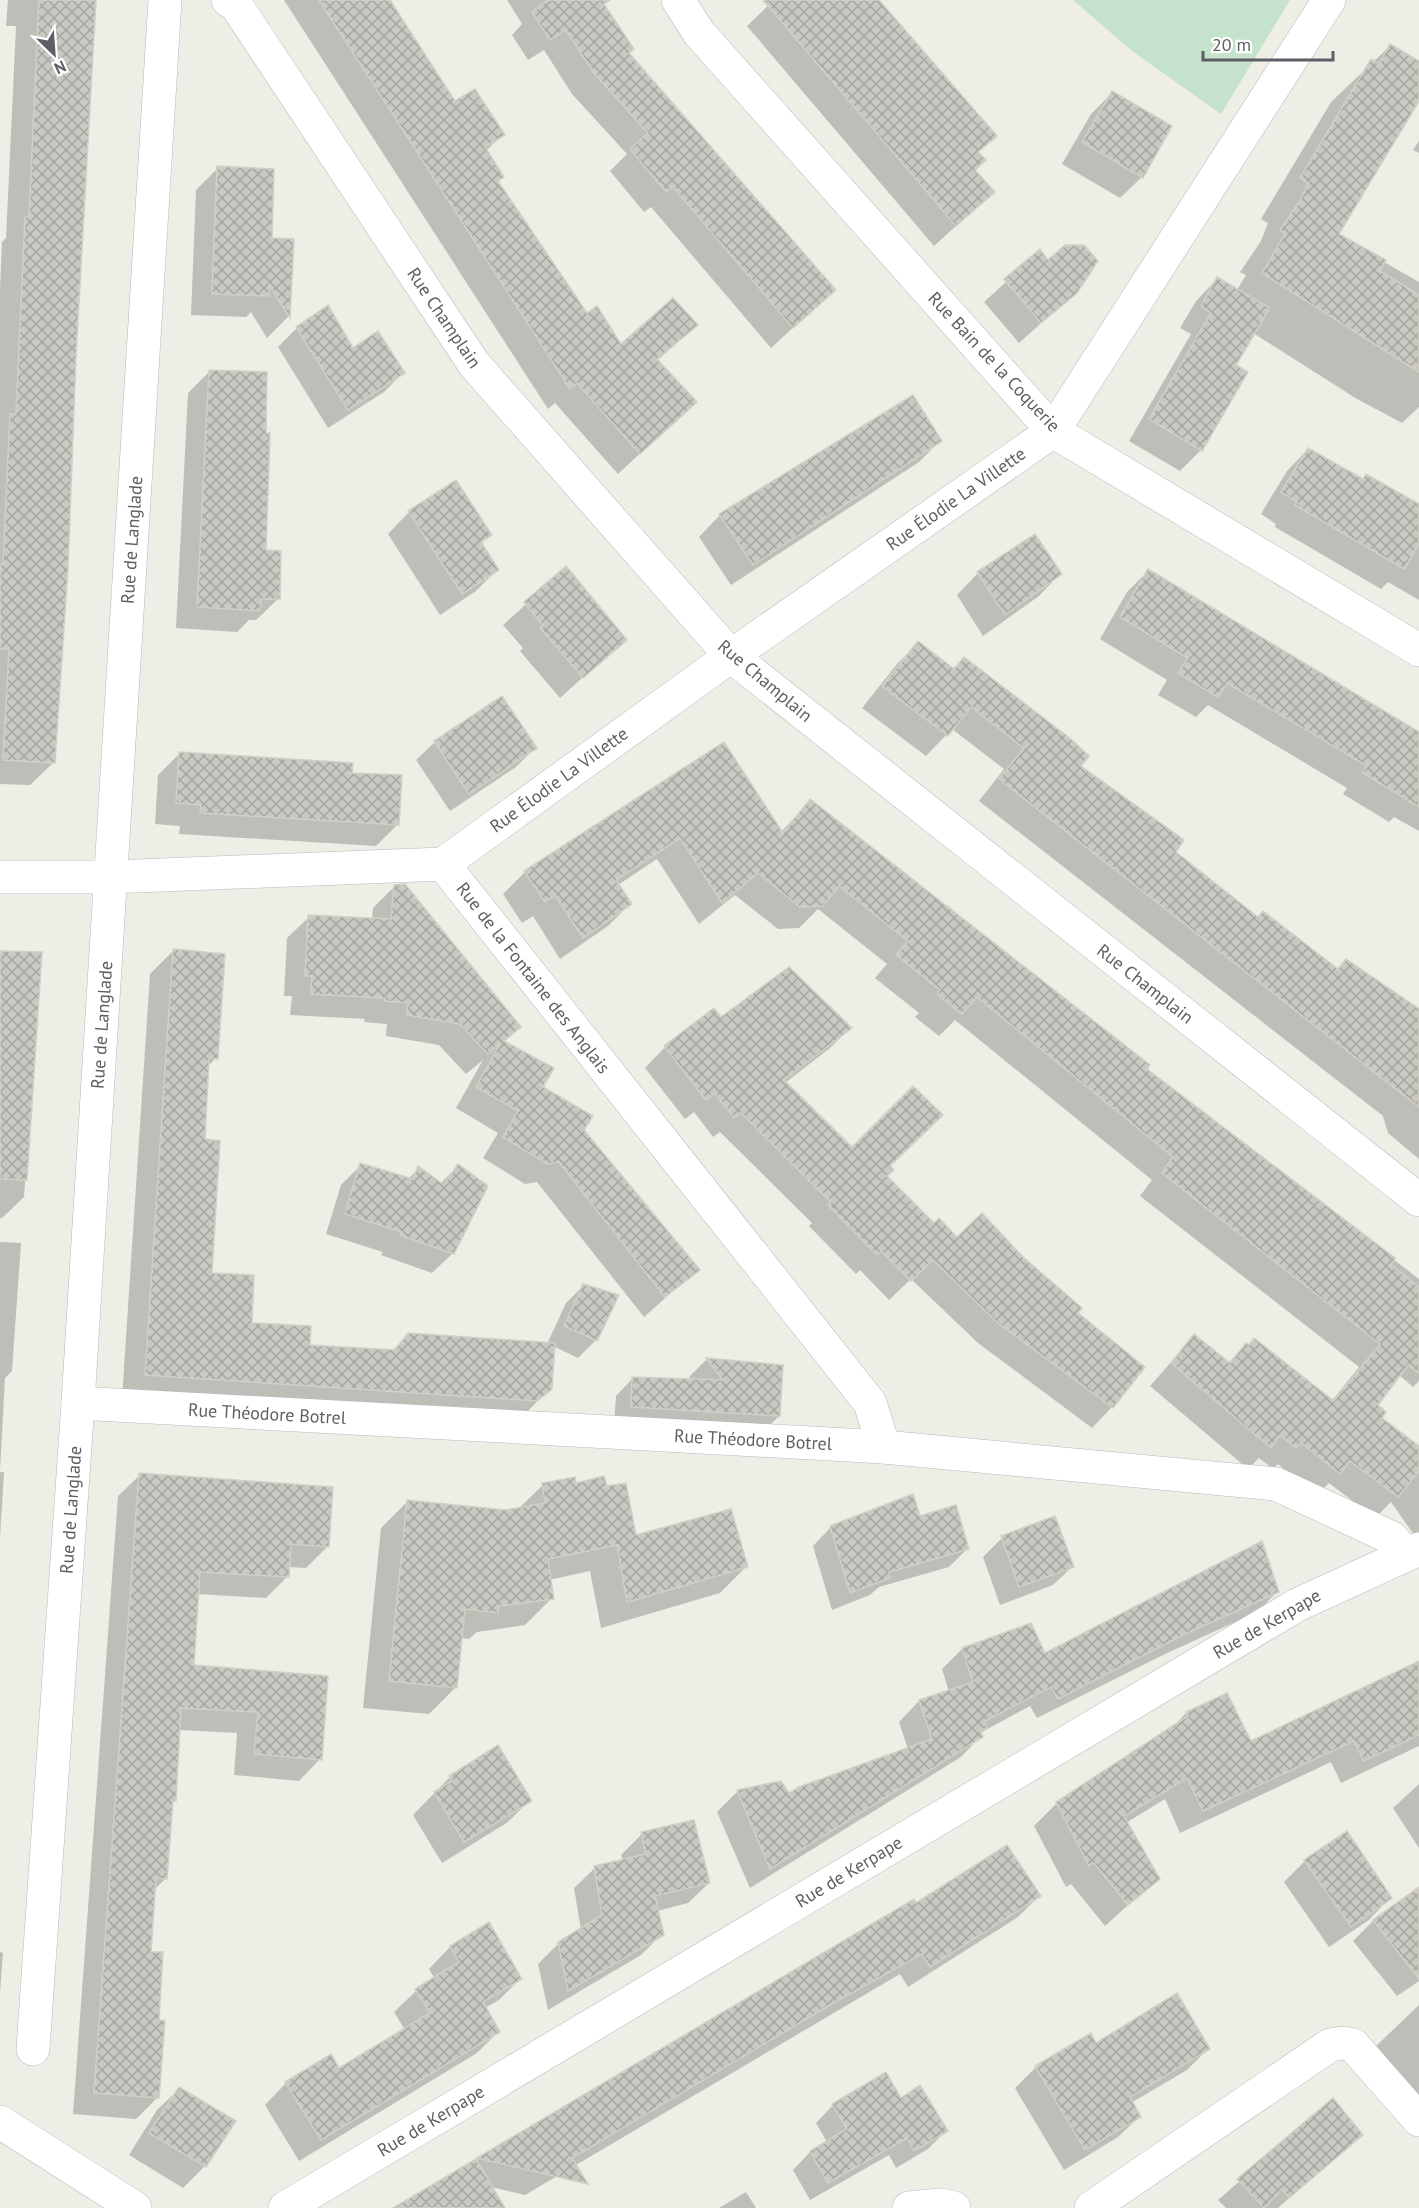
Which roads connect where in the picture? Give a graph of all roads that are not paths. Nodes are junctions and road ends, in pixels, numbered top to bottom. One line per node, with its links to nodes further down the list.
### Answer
1 (165, 0): 10 (street, Rue de Langlade)
2 (228, 0): 7 (street, Rue Champlain)
3 (678, 0): 5 (street, Rue Bain de la Coquerie)
4 (1329, 0): 5 (street, Rue Élodie La Villette)
5 (1053, 431): 6 (street, Rue Bain de la Coquerie); 7 (street, Rue Élodie La Villette)
6 (1419, 650)
7 (731, 656): 8 (street, Rue Élodie La Villette); 11 (street, Rue Champlain)
8 (442, 864): 10 (street); 13 (street, Rue de la Fontaine des Anglais)
9 (0, 877): 10 (street)
10 (111, 877): 12 (street, Rue de Langlade)
11 (1419, 1200)
12 (78, 1403): 13 (street, Rue Théodore Botrel); 15 (street, Rue de Langlade)
13 (884, 1447): 14 (street, Rue Théodore Botrel)
14 (1413, 1552): 19 (street, Rue de Kerpape)
15 (33, 2049)
16 (1419, 2120): 22 (street)
17 (0, 2122): 18 (street)
18 (135, 2208)
19 (285, 2208)
20 (909, 2208): 21 (street)
21 (954, 2208)
22 (1091, 2208)

